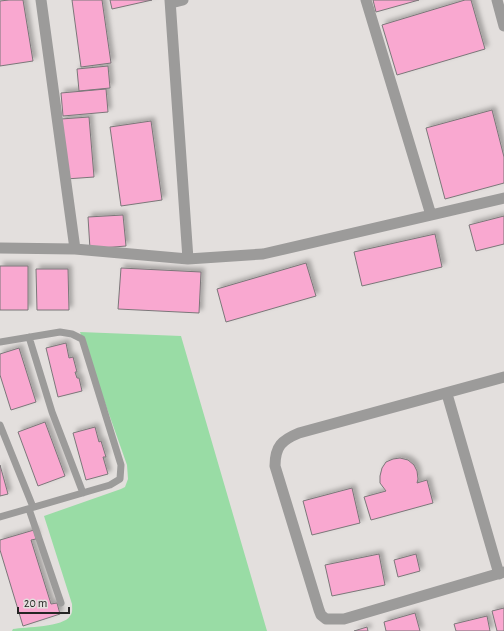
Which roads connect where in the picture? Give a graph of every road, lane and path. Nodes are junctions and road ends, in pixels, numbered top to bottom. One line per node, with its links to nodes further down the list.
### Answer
1 (41, 0): 10 (street)
2 (182, 0): 5 (street)
3 (366, 0): 8 (street)
4 (497, 0): 6 (street)
5 (171, 2): 11 (street)
6 (504, 26)
7 (504, 198): 8 (street)
8 (431, 214): 11 (street)
9 (0, 248): 10 (street)
10 (75, 249): 11 (street)
11 (188, 259)
12 (29, 337): 13 (lane); 17 (lane); 17 (lane)
13 (0, 342)
14 (504, 378): 15 (street)
15 (447, 394): 20 (street); 20 (street)
16 (0, 425): 18 (lane)
17 (83, 493): 18 (lane)
18 (31, 508): 19 (lane); 21 (lane)
19 (0, 517)
20 (501, 573)
21 (61, 603)

